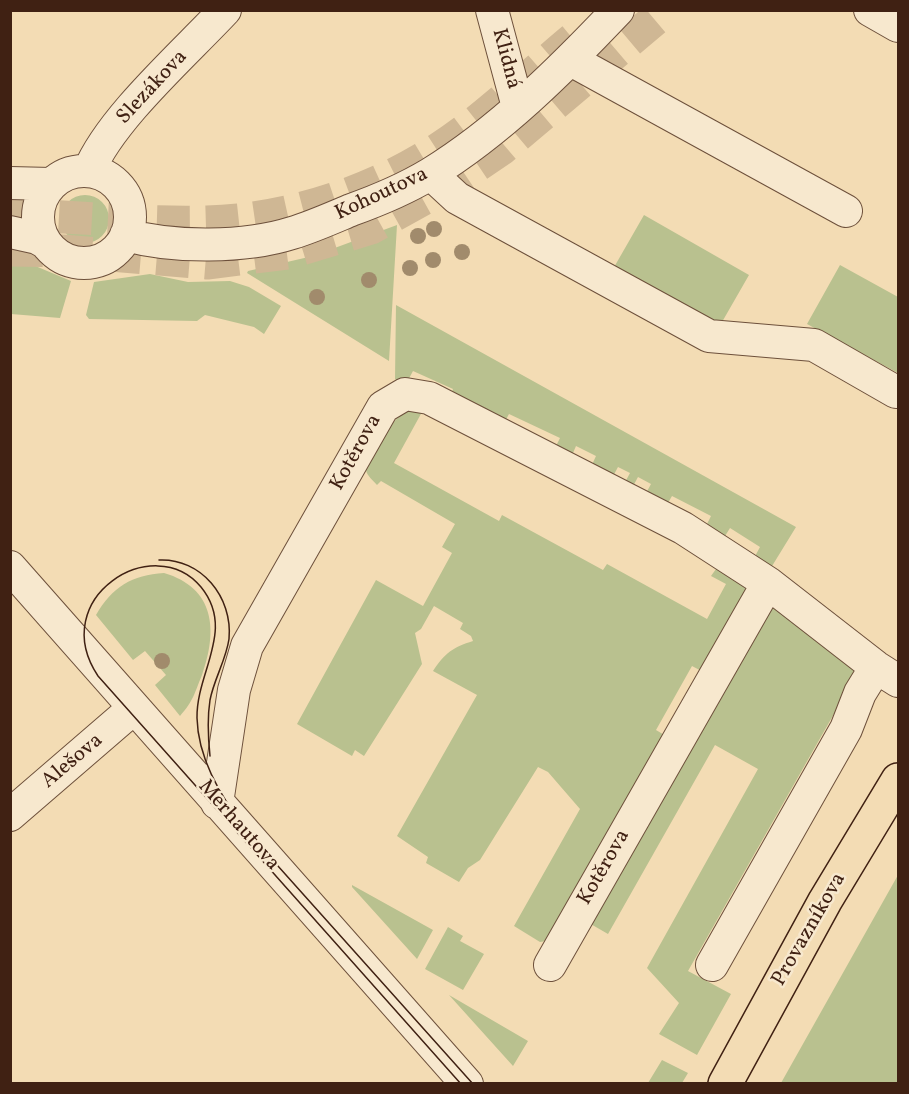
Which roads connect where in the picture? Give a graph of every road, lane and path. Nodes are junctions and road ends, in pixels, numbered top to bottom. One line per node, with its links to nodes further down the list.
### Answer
1 (225, 10): 8 (street, Slezákova)
2 (492, 10): 7 (street, Klidná)
3 (618, 10): 6 (street, Kohoutova)
4 (870, 10): 5 (street)
5 (898, 26)
6 (571, 60): 7 (street, Kohoutova); 12 (street)
7 (518, 107): 9 (street, Kohoutova)
8 (89, 171): 11 (street); 14 (street)
9 (431, 174): 14 (street, Kohoutova); 16 (street)
10 (10, 183): 11 (street)
11 (51, 184): 15 (street)
12 (846, 211)
13 (10, 232): 15 (street)
14 (126, 235): 15 (street)
15 (46, 243)
16 (896, 392)
17 (10, 567): 20 (street, Merhautova)
18 (768, 584): 19 (street, Kotěrova); 22 (street, Kotěrova); 24 (street, Kotěrova)
19 (887, 674): 25 (street)
20 (134, 708): 22 (street, Merhautova); 23 (street, Alešova)
21 (898, 780): 27 (main road, Provazníkova)
22 (217, 803): 26 (street, Merhautova)
23 (10, 815)
24 (550, 965)
25 (712, 965)
26 (467, 1083)
27 (725, 1083)

